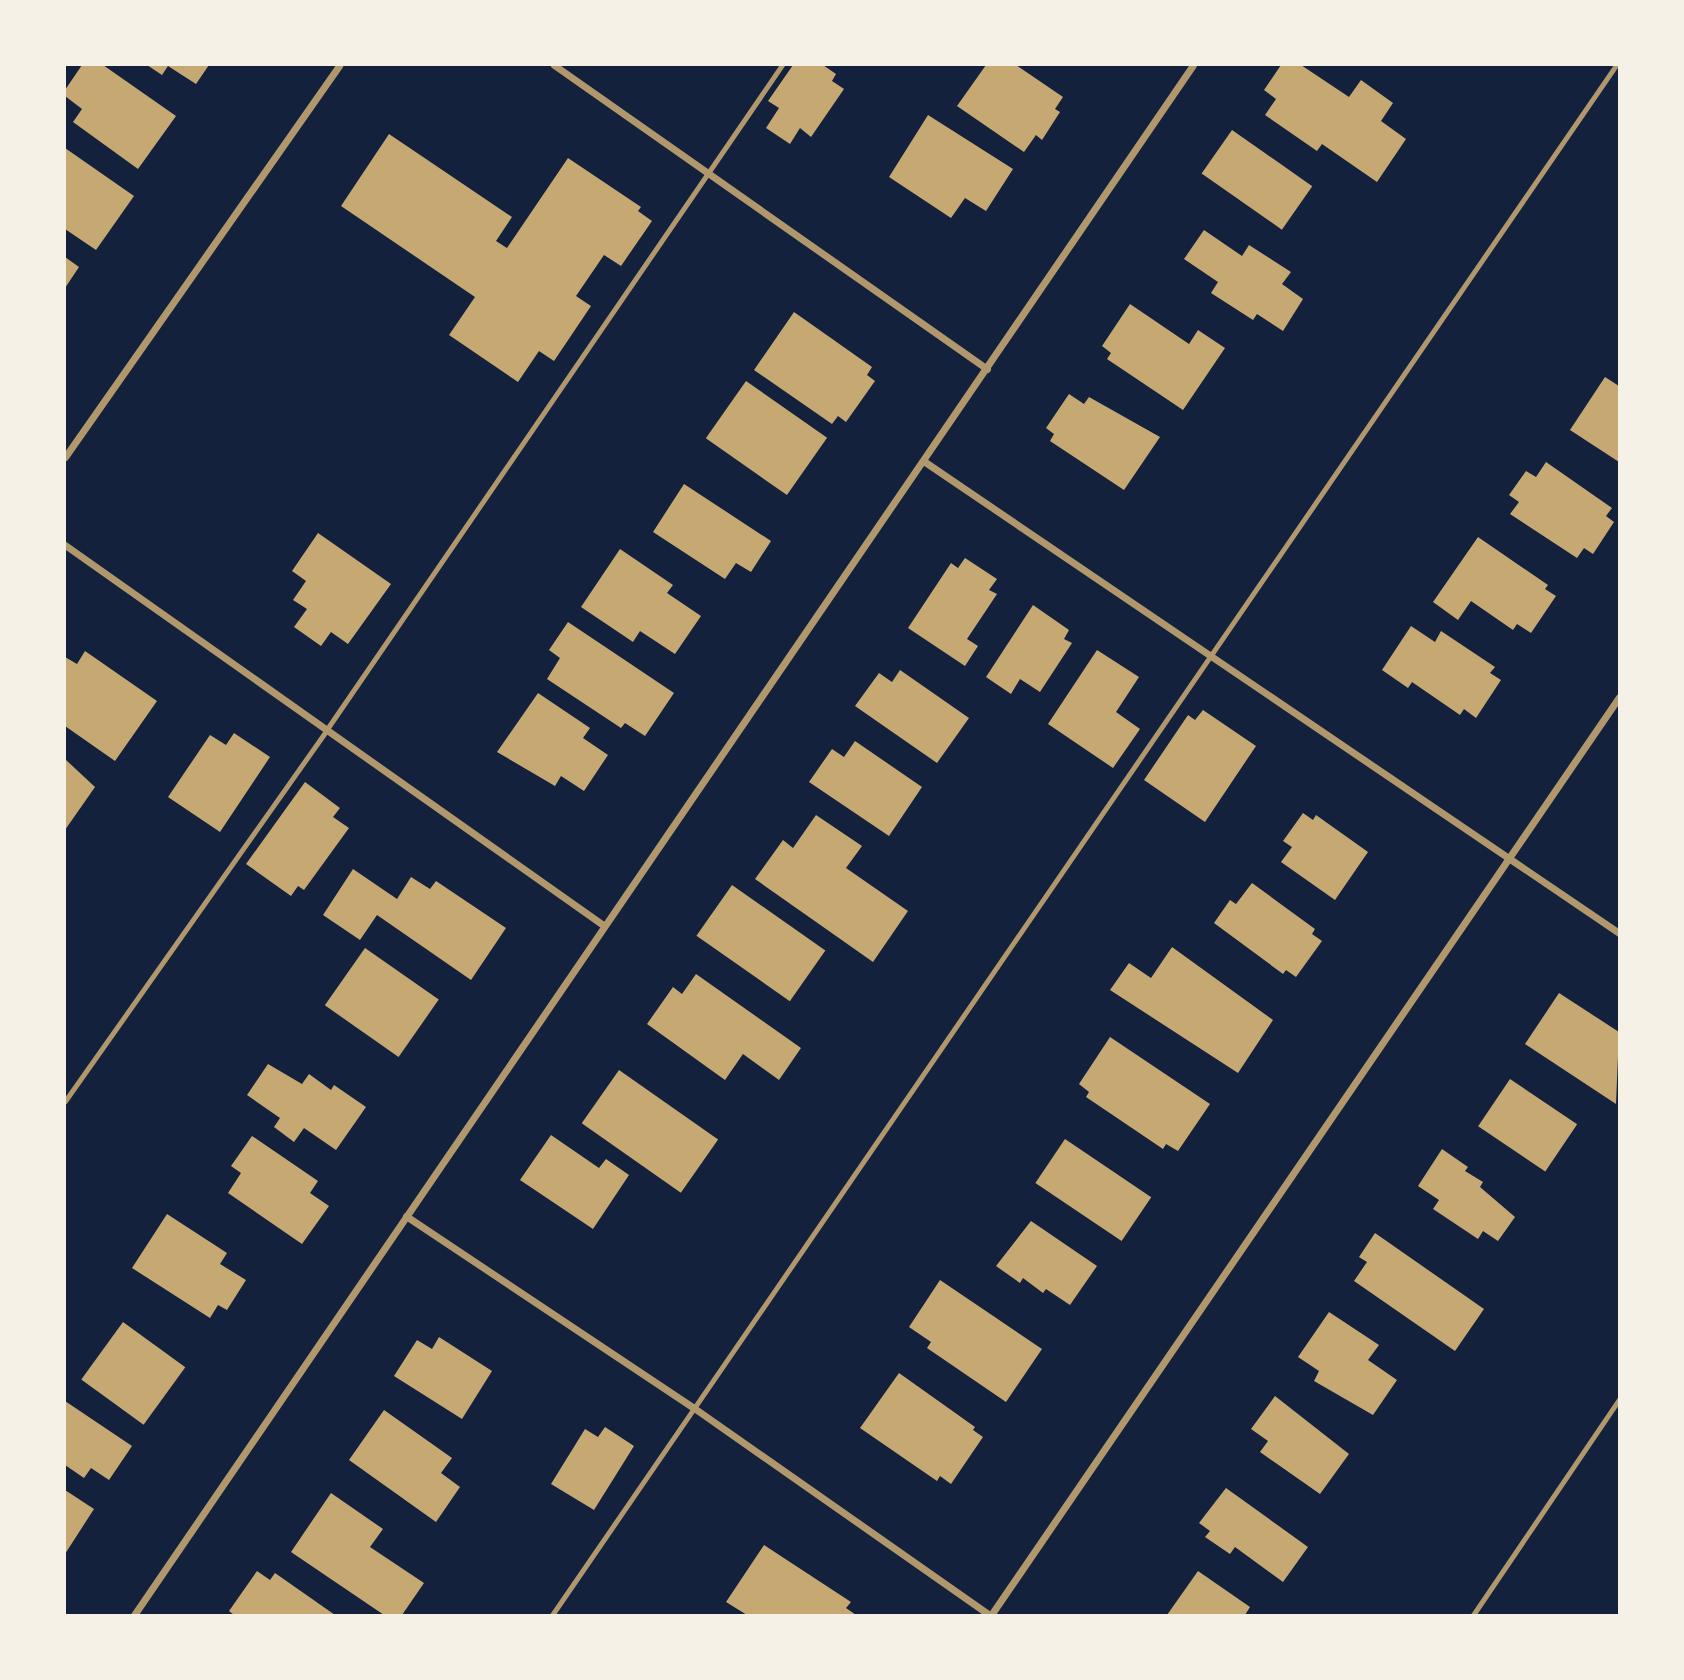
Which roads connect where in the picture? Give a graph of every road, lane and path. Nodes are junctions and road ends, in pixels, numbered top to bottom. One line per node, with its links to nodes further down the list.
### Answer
1 (339, 65): 8 (street)
2 (554, 65): 6 (street)
3 (782, 65): 6 (lane)
4 (1193, 65): 7 (street)
5 (1616, 65): 11 (lane)
6 (707, 174): 7 (street); 13 (lane)
7 (987, 369): 9 (street)
8 (65, 457)
9 (925, 462): 11 (street); 15 (street)
10 (65, 545): 13 (street)
11 (1215, 654): 14 (street); 20 (lane)
12 (1619, 697): 14 (street)
13 (327, 729): 15 (street); 17 (lane)
14 (1508, 859): 16 (street); 23 (street)
15 (603, 925): 18 (street)
16 (1619, 933)
17 (65, 1101)
18 (406, 1216): 20 (street); 21 (street)
19 (1619, 1399): 24 (lane)
20 (694, 1408): 22 (lane); 23 (street)
21 (134, 1615)
22 (552, 1615)
23 (990, 1615)
24 (1473, 1615)

